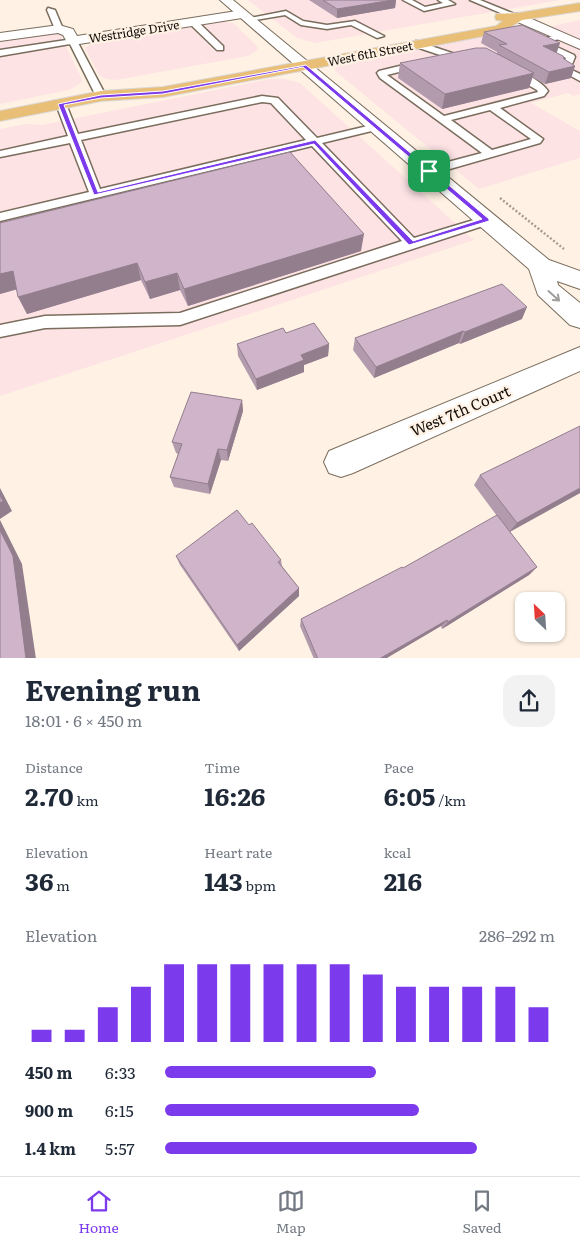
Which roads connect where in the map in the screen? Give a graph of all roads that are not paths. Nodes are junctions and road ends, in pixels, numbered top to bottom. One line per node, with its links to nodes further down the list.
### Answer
1 (226, 0): 8 (main road)
2 (407, 0): 3 (lane)
3 (442, 0)
4 (474, 0): 9 (lane)
5 (490, 0): 9 (lane)
6 (580, 7): 9 (main road, West 6th Street)
7 (51, 10): 12 (lane)
8 (246, 16): 11 (main road, Westridge Drive); 14 (lane); 24 (main road)
9 (518, 17): 10 (main road, West 6th Street); 15 (main road, West 6th Street); 16 (main road)
10 (480, 18)
11 (193, 22): 18 (main road, Westridge Drive); 22 (lane)
12 (59, 29): 17 (main road); 18 (main road, Westridge Drive)
13 (398, 32): 14 (main road, West 6th Street)
14 (380, 36): 19 (main road, West 6th Street)
15 (460, 36): 20 (main road, West 6th Street); 27 (lane)
16 (561, 36): 21 (main road); 31 (lane)
17 (0, 37)
18 (73, 41): 25 (lane); 32 (lane)
19 (353, 41)
20 (416, 44): 27 (lane); 28 (main road, West 6th Street)
21 (580, 45)
22 (220, 48)
23 (307, 49): 24 (main road, West 6th Street)
24 (289, 53): 26 (main road, West 6th Street); 28 (main road)
25 (0, 54)
26 (270, 56)
27 (459, 56): 36 (lane)
28 (304, 66): 32 (main road, West 6th Street); 37 (main road)
29 (501, 66): 34 (lane)
30 (155, 77): 32 (main road, West 6th Street)
31 (580, 78)
32 (101, 96): 33 (main road, West 6th Street)
33 (61, 104): 35 (main road, West 6th Street); 38 (lane)
34 (492, 107): 36 (lane); 41 (lane)
35 (0, 116)
36 (443, 119): 41 (lane)
37 (376, 127): 39 (lane); 42 (main road)
38 (74, 138): 39 (lane); 40 (lane); 43 (lane)
39 (315, 142): 43 (lane); 46 (lane)
40 (0, 154)
41 (491, 154): 42 (lane)
42 (429, 171): 45 (main road)
43 (96, 194): 44 (lane)
44 (0, 217)
45 (487, 220): 46 (lane); 47 (main road)
46 (411, 244): 50 (lane)
47 (540, 266): 48 (main road); 49 (main road, one-way to 49)
48 (580, 280)
49 (580, 318)
50 (0, 331)
51 (580, 358): 52 (main road, West 7th Court)
52 (341, 462)

